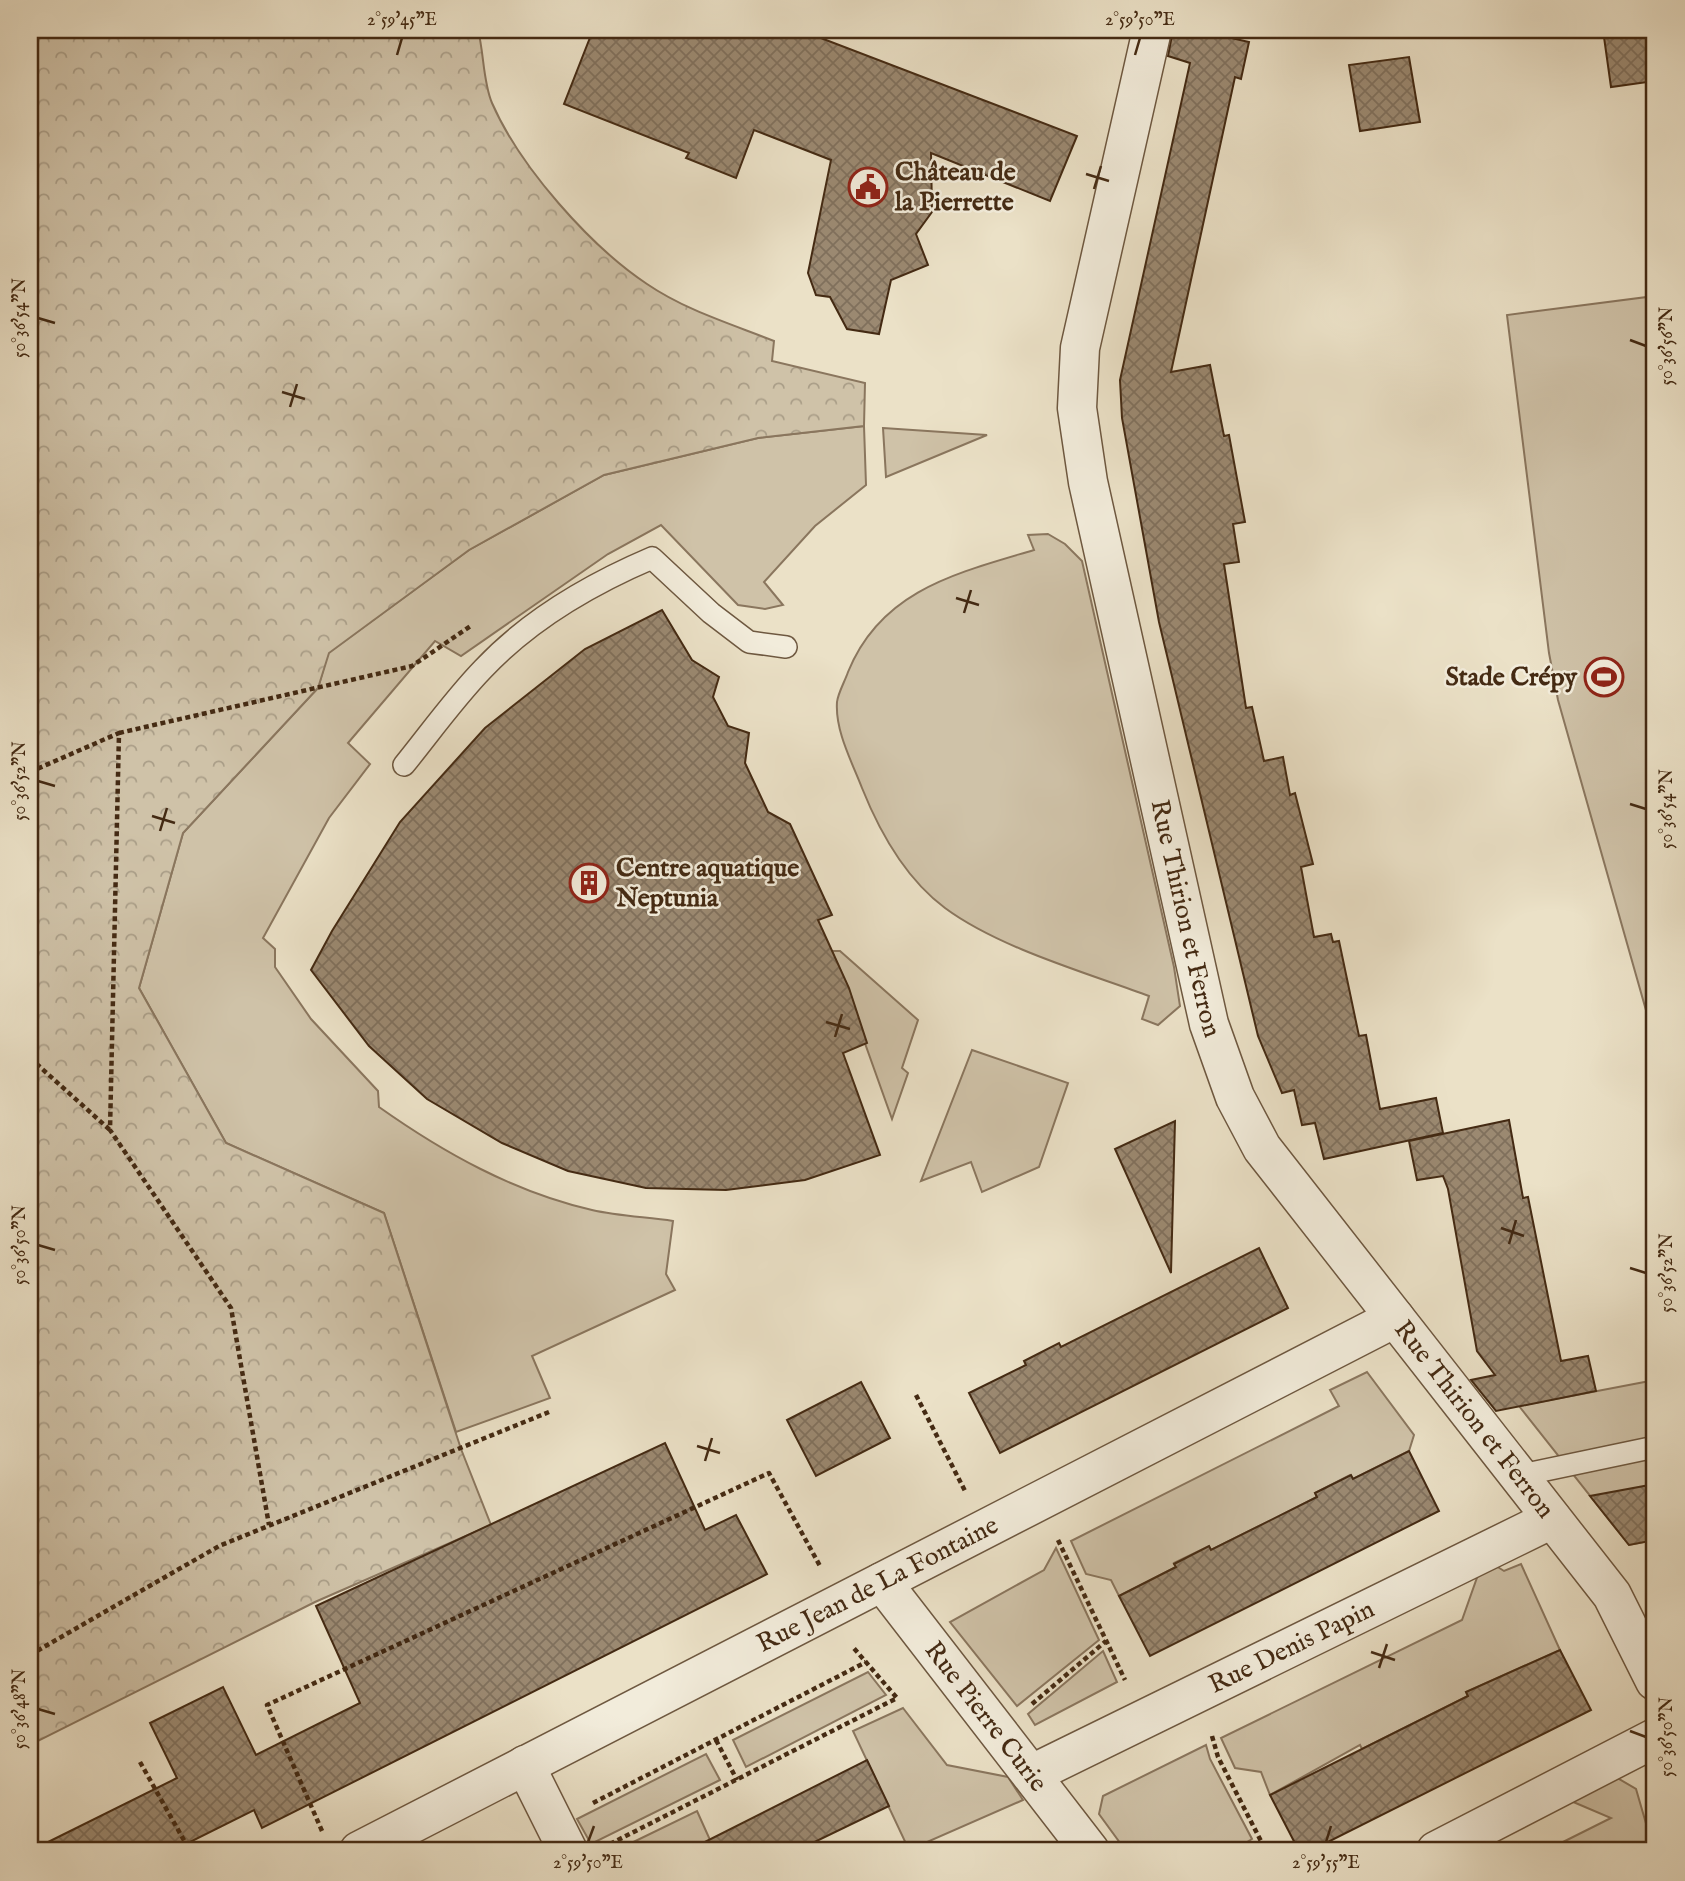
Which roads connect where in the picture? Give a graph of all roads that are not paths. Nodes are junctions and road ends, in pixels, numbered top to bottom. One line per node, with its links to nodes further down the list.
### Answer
1 (1152, 30): 4 (street, Rue Thirion et Ferron)
2 (786, 647): 3 (lane)
3 (404, 765)
4 (1395, 1318): 6 (street, Rue Thirion et Ferron); 8 (street, Rue Jean de La Fontaine)
5 (1655, 1447): 6 (lane)
6 (1517, 1476): 7 (street, Rue Thirion et Ferron)
7 (1552, 1519): 9 (street, Rue Thirion et Ferron); 12 (street, Rue Denis Papin)
8 (862, 1592): 11 (street, Rue Jean de La Fontaine); 12 (street, Rue Pierre Curie)
9 (1655, 1681)
10 (1655, 1738): 16 (street)
11 (525, 1765): 13 (street, Rue Jean de La Fontaine); 14 (street)
12 (1032, 1774): 15 (street, Rue Pierre Curie)
13 (342, 1846)
14 (568, 1851)
15 (1090, 1851)
16 (1436, 1851)

